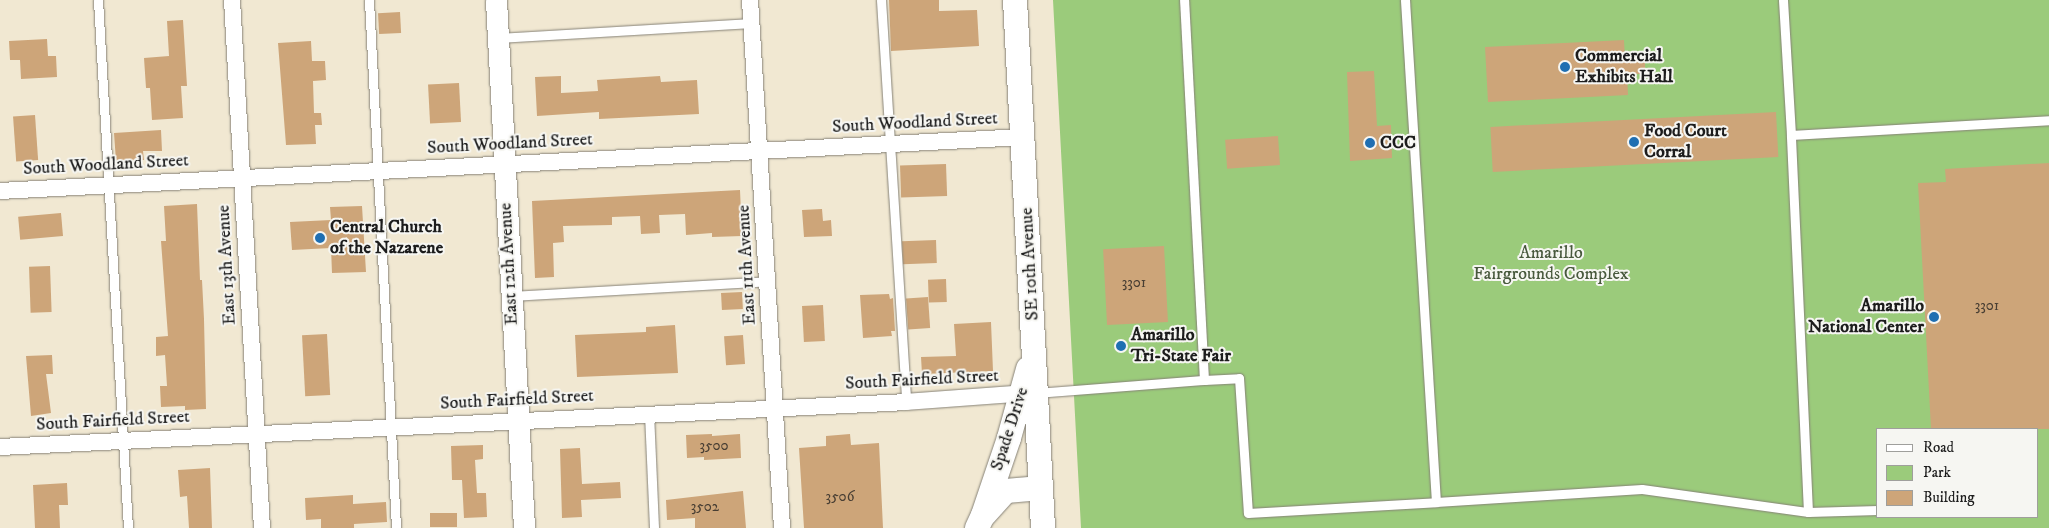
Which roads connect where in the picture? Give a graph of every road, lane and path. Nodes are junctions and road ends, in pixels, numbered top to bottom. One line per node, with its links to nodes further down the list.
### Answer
1 (98, 0): 21 (lane)
2 (232, 0): 20 (street, East 13th Avenue)
3 (369, 0): 19 (lane)
4 (496, 0): 12 (street, East 12th Avenue)
5 (750, 0): 11 (street, East 11th Avenue)
6 (881, 0): 16 (lane)
7 (1016, 0): 15 (main road, SE 10th Avenue)
8 (1184, 0): 26 (lane)
9 (1405, 0): 37 (lane)
10 (1783, 0): 14 (lane)
11 (752, 23): 12 (lane); 17 (street, East 11th Avenue)
12 (498, 38): 18 (street, East 12th Avenue)
13 (2049, 120): 14 (lane)
14 (1790, 135): 39 (lane)
15 (1023, 137): 16 (street, South Woodland Street); 25 (main road, SE 10th Avenue)
16 (890, 144): 17 (street, South Woodland Street); 28 (lane)
17 (760, 151): 18 (street, South Woodland Street); 23 (street, East 11th Avenue)
18 (504, 165): 19 (street, South Woodland Street); 24 (street, East 12th Avenue)
19 (377, 171): 20 (street, South Woodland Street); 32 (lane)
20 (242, 177): 21 (street, South Woodland Street); 33 (street, East 13th Avenue)
21 (107, 185): 22 (street, South Woodland Street); 34 (lane)
22 (0, 191)
23 (768, 281): 24 (lane); 29 (street, East 11th Avenue)
24 (511, 296): 31 (street, East 12th Avenue)
25 (1034, 343): 27 (main road, Spade Drive)
26 (1204, 380): 27 (lane); 37 (lane)
27 (1030, 393): 28 (street, South Fairfield Street); 36 (main road); 40 (main road, Spade Drive)
28 (906, 402): 29 (street, South Fairfield Street)
29 (775, 407): 30 (street, South Fairfield Street); 46 (street, East 11th Avenue)
30 (649, 414): 31 (street, South Fairfield Street); 45 (lane)
31 (518, 420): 32 (street, South Fairfield Street); 44 (street, East 12th Avenue)
32 (390, 427): 33 (street, South Fairfield Street); 43 (lane)
33 (257, 434): 34 (street, South Fairfield Street); 42 (street, East 13th Avenue)
34 (124, 441): 35 (street, South Fairfield Street); 41 (lane)
35 (0, 448)
36 (1041, 488): 40 (main road, Spade Drive); 47 (main road)
37 (1436, 502): 39 (lane)
38 (1876, 510): 39 (lane)
39 (1808, 512)
40 (980, 522)
41 (128, 528)
42 (262, 528)
43 (396, 528)
44 (524, 528)
45 (654, 528)
46 (782, 528)
47 (1043, 528)

